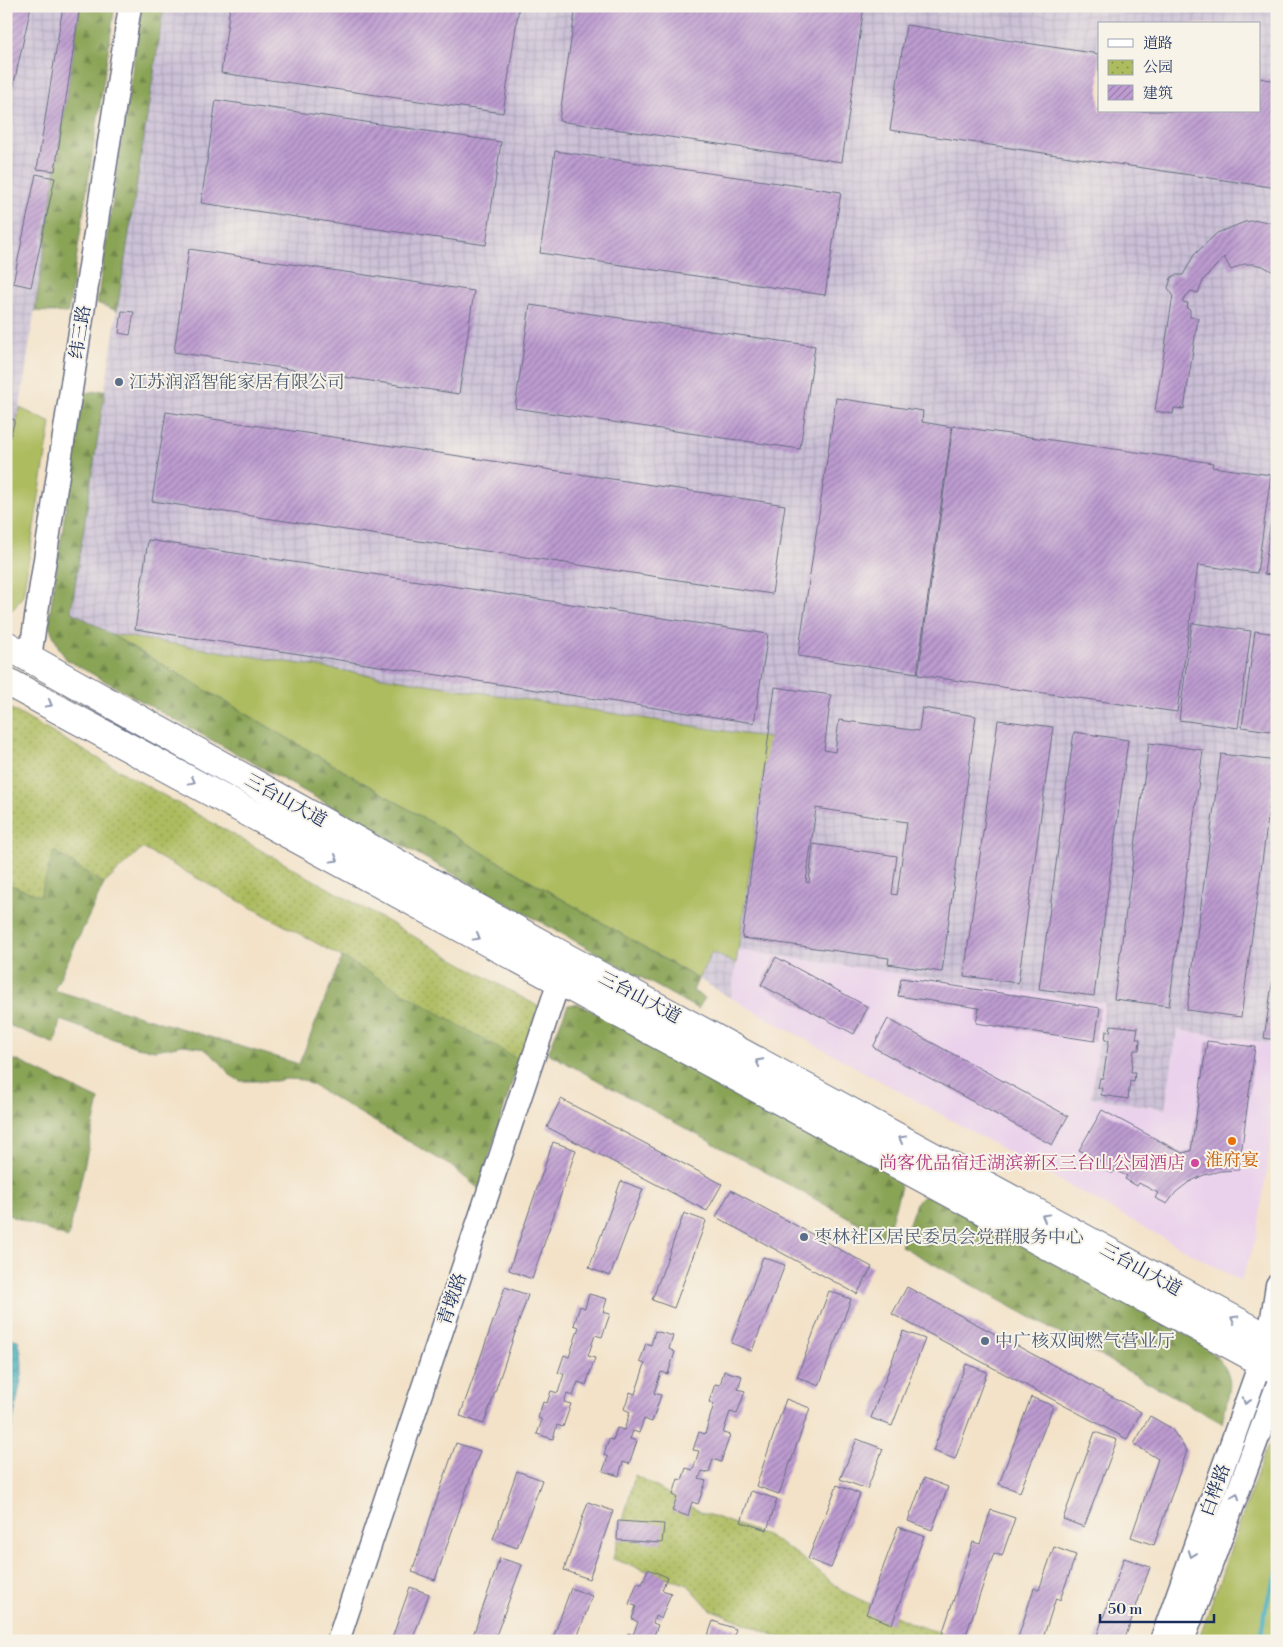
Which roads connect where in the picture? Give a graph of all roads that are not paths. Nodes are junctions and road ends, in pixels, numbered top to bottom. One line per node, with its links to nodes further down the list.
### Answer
1 (130, 6): 3 (street, 纬三路)
2 (6, 645): 3 (main road, 三台山大道)
3 (30, 657): 5 (main road, 三台山大道)
4 (6, 680): 5 (main road, 三台山大道, one-way to 5)
5 (563, 969): 7 (main road, 三台山大道); 9 (street, 青墩路)
6 (1277, 1285): 7 (street, 白桦路)
7 (1271, 1353): 10 (street, 白桦路, one-way to 10)
8 (1277, 1386): 11 (street, 白桦路, one-way to 8)
9 (338, 1641)
10 (1161, 1641)
11 (1183, 1641)

